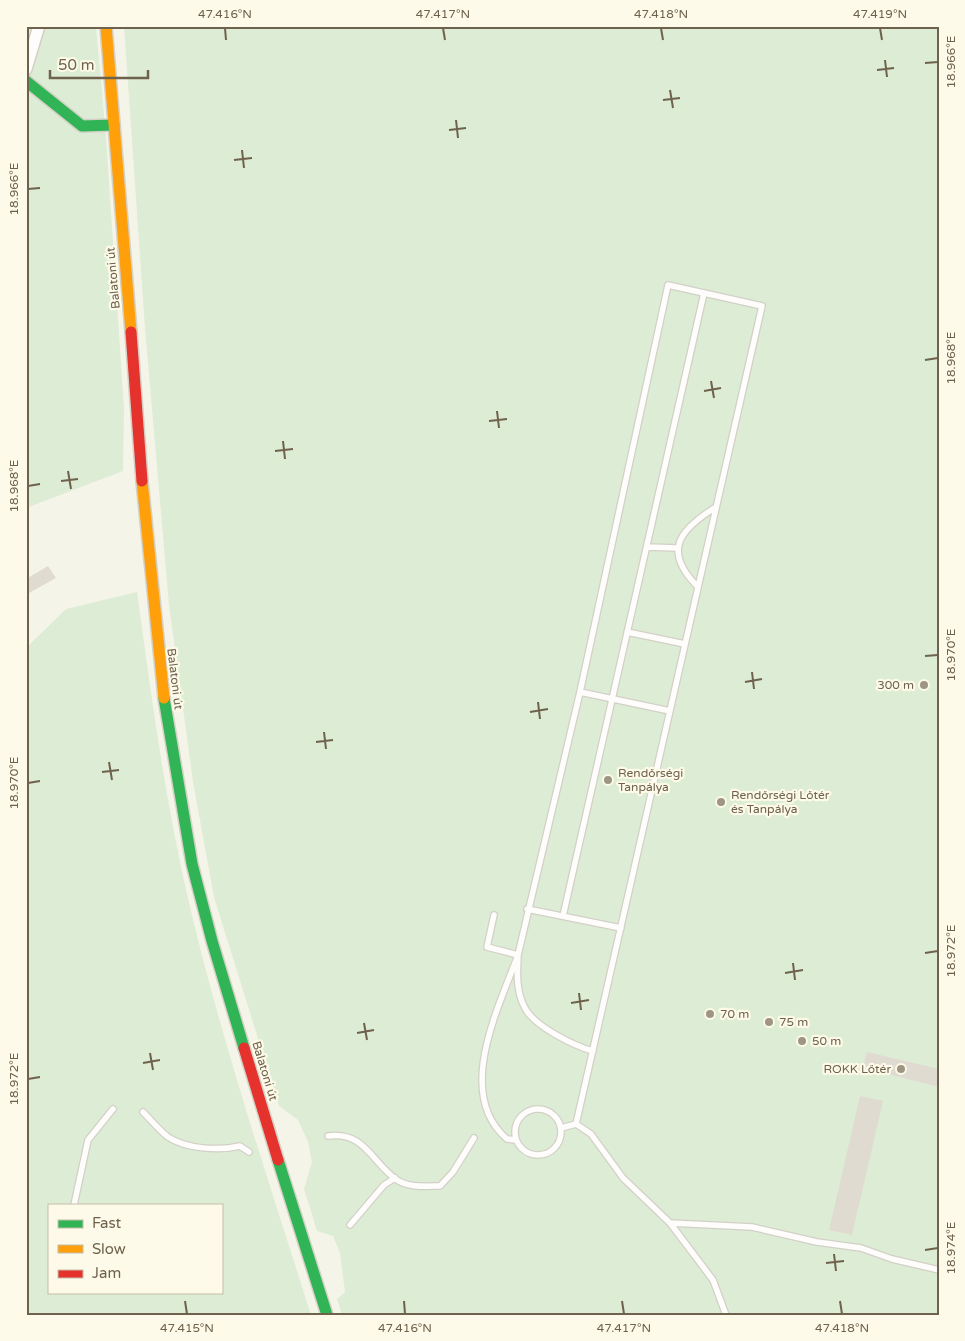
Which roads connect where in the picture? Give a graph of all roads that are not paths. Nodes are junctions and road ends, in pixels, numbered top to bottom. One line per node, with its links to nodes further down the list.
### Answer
1 (39, 26): 3 (street)
2 (106, 26): 5 (main road, Balatoni út)
3 (26, 69)
4 (26, 81): 5 (main road)
5 (114, 125): 35 (main road, Balatoni út)
6 (704, 293): 7 (lane); 8 (lane); 13 (lane)
7 (716, 507): 9 (lane); 10 (lane)
8 (647, 547): 9 (lane); 11 (lane)
9 (677, 548): 10 (lane)
10 (698, 587): 12 (lane)
11 (627, 632): 12 (lane); 14 (lane)
12 (685, 644): 15 (lane)
13 (580, 692): 14 (lane); 16 (lane)
14 (612, 699): 15 (lane); 18 (lane)
15 (670, 711): 19 (lane)
16 (527, 909): 18 (lane); 20 (lane)
17 (494, 915): 20 (lane)
18 (563, 916): 19 (lane)
19 (621, 928): 21 (lane)
20 (518, 955): 21 (lane); 28 (lane)
21 (593, 1051): 24 (lane)
22 (113, 1109): 31 (lane)
23 (143, 1112): 29 (lane)
24 (576, 1124): 25 (lane); 32 (lane)
25 (561, 1128): 28 (lane); 28 (lane)
26 (328, 1136): 30 (lane)
27 (474, 1138): 30 (lane)
28 (516, 1140)
29 (249, 1152)
30 (395, 1178): 33 (lane)
31 (74, 1204)
32 (670, 1223): 34 (lane); 36 (lane)
33 (350, 1225)
34 (939, 1270)
35 (327, 1315)
36 (726, 1315)

